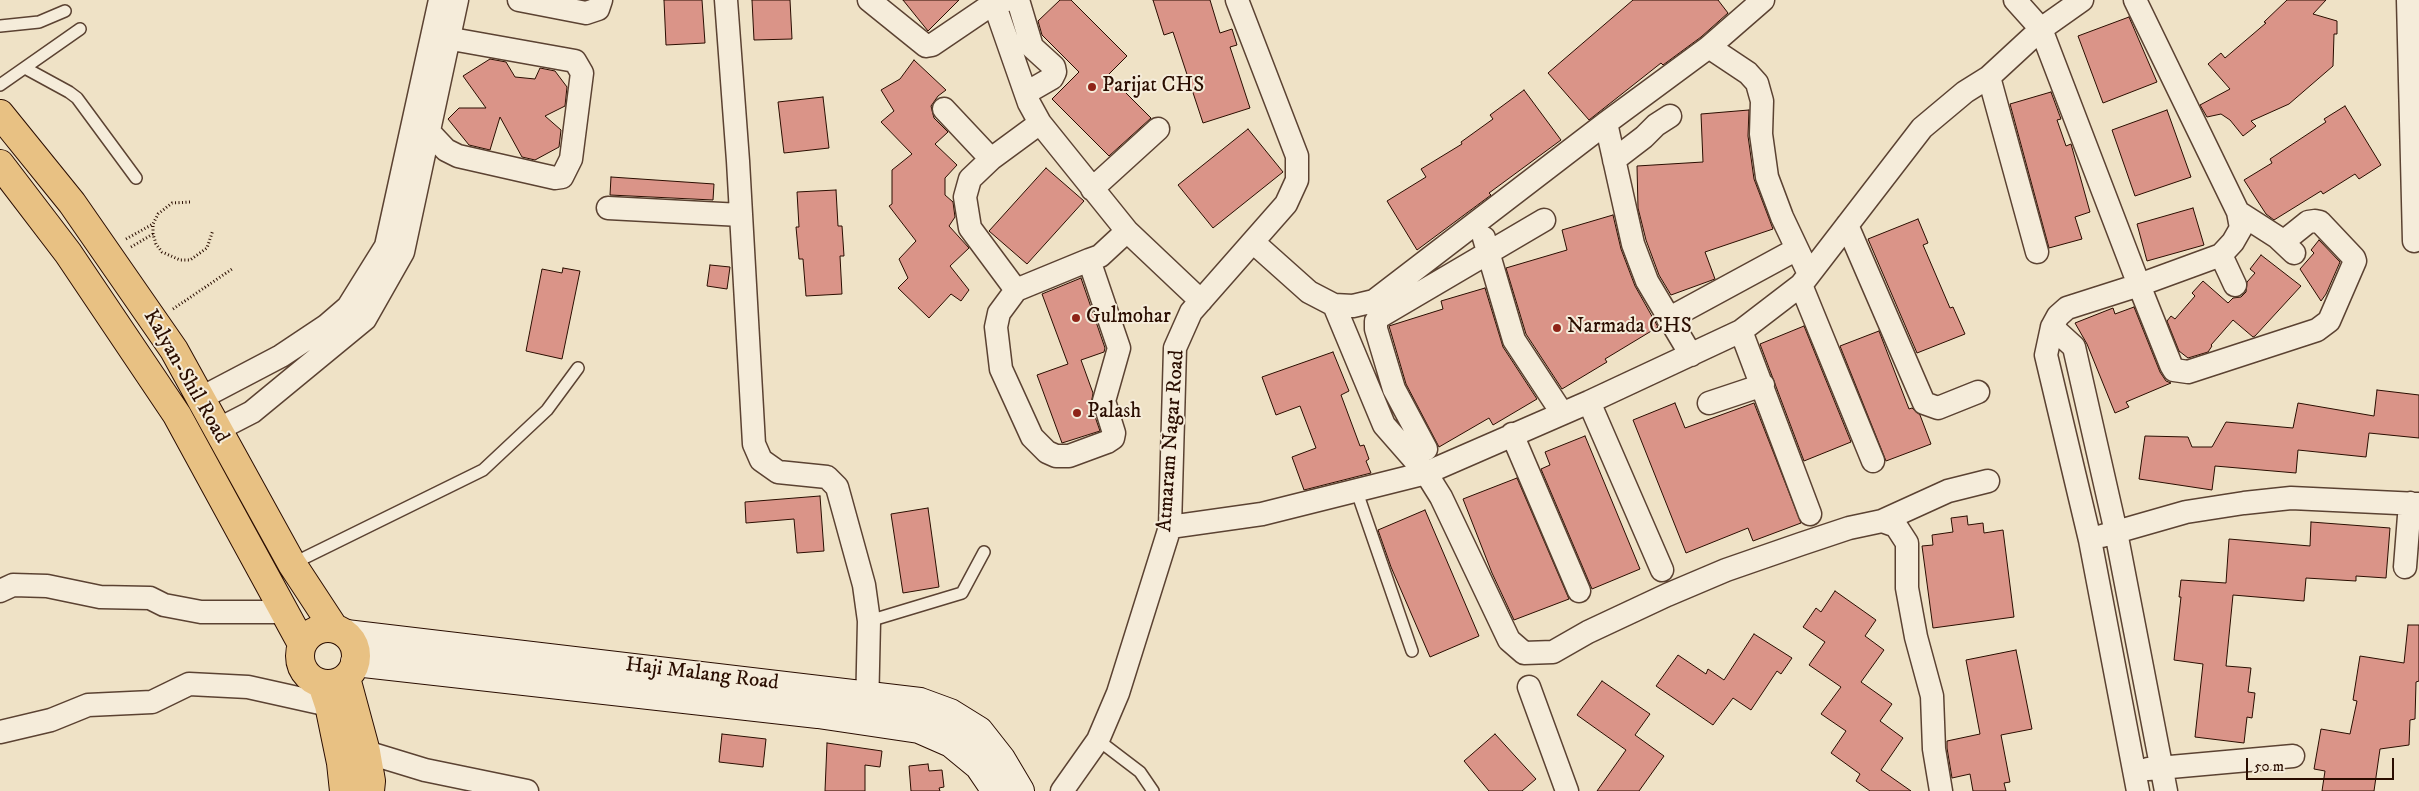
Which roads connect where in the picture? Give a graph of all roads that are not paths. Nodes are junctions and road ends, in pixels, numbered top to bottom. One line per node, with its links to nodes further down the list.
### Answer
1 (440, 0): 19 (street)
2 (457, 0): 19 (street)
3 (519, 0): 4 (street)
4 (601, 0)
5 (726, 0): 39 (street)
6 (1018, 0): 24 (street)
7 (1237, 0): 45 (street, Atmaram Nagar Road)
8 (1763, 0): 20 (street)
9 (2015, 0): 18 (street)
10 (2082, 0): 18 (street)
11 (2134, 0): 38 (street)
12 (2408, 0): 44 (street)
13 (999, 1): 14 (street); 24 (street)
14 (877, 2)
15 (65, 11): 16 (lane)
16 (0, 26)
17 (80, 29): 21 (lane)
18 (2042, 29): 22 (street); 53 (street)
19 (440, 36): 31 (street); 31 (street)
20 (1709, 47): 29 (street); 47 (street)
21 (24, 68): 23 (lane); 35 (lane)
22 (1989, 77): 42 (street); 48 (street)
23 (0, 85)
24 (1026, 93): 28 (street)
25 (944, 109): 32 (street)
26 (0, 114): 65 (main road, Kalyan-Shil Road)
27 (1670, 116): 33 (street)
28 (1040, 123): 32 (street); 36 (street)
29 (1606, 123): 33 (street); 40 (street)
30 (1158, 129): 36 (street)
31 (420, 131): 46 (street)
32 (991, 159): 52 (street)
33 (1614, 160): 56 (street)
34 (0, 164): 90 (main road, Kalyan-Shil Road)
35 (136, 178)
36 (1092, 188): 43 (street)
37 (608, 208): 39 (street)
38 (2238, 212): 53 (street); 53 (street)
39 (741, 215): 91 (street)
40 (1479, 220): 49 (street); 55 (street)
41 (1544, 220): 49 (street)
42 (1847, 226): 51 (street); 63 (street)
43 (1126, 231): 50 (street); 54 (street)
44 (2414, 240)
45 (1252, 242): 54 (street, Atmaram Nagar Road); 55 (street)
46 (395, 249): 65 (street); 70 (street)
47 (1797, 249): 51 (street); 56 (street)
48 (2037, 252)
49 (1488, 253): 62 (street); 68 (street)
50 (1089, 260): 52 (street); 52 (street)
51 (1805, 280): 58 (street); 74 (street)
52 (1016, 290)
53 (2141, 291): 57 (street)
54 (1201, 301): 81 (street, Atmaram Nagar Road)
55 (1334, 305): 64 (street)
56 (1668, 319): 59 (street)
57 (2052, 327): 69 (street); 72 (street)
58 (1741, 331): 59 (street); 61 (street)
59 (1691, 356): 66 (street)
60 (578, 368): 85 (lane)
61 (1763, 385): 67 (street); 79 (street)
62 (1394, 389): 64 (street); 73 (street)
63 (1978, 392)
64 (1372, 397): 75 (street)
65 (201, 398): 70 (main road, Kalyan-Shil Road)
66 (1589, 402): 68 (street); 87 (street)
67 (1709, 403)
68 (1562, 413): 71 (street)
69 (2092, 427): 72 (street); 82 (street)
70 (217, 430): 85 (main road, Kalyan-Shil Road)
71 (1512, 434): 75 (street); 88 (street)
72 (2064, 434): 83 (street)
73 (1426, 449)
74 (1873, 461)
75 (1426, 473): 77 (street); 96 (street)
76 (1988, 481): 80 (street)
77 (1357, 492): 81 (street); 95 (lane)
78 (2414, 503): 82 (street); 86 (street)
79 (1810, 514)
80 (1882, 521): 96 (street); 114 (street)
81 (1170, 526): 101 (street, Atmaram Nagar Road)
82 (2116, 532): 83 (street); 104 (street)
83 (2090, 540): 105 (street)
84 (984, 552): 91 (lane)
85 (292, 564): 92 (main road, Kalyan-Shil Road)
86 (2406, 567)
87 (1662, 570)
88 (1579, 591)
89 (0, 592): 90 (street)
90 (287, 612): 94 (main road, Kalyan-Shil Road)
91 (869, 621): 99 (street)
92 (340, 631): 93 (main road, Haji Malang Road); 94 (main road); 98 (main road)
93 (414, 642): 97 (main road); 99 (main road, Haji Malang Road)
94 (302, 644): 98 (main road)
95 (1412, 651)
96 (1524, 653): 113 (street)
97 (411, 668): 98 (main road, Haji Malang Road); 99 (main road, Haji Malang Road)
98 (338, 682): 100 (street); 102 (main road); 106 (main road)
99 (867, 709): 109 (main road, Haji Malang Road); 110 (main road, Haji Malang Road)
100 (0, 732)
101 (1098, 740): 111 (street, Atmaram Nagar Road); 112 (lane)
102 (366, 752): 107 (main road); 108 (street)
103 (2293, 756): 104 (street)
104 (2162, 766): 105 (street); 115 (street)
105 (2136, 781)
106 (344, 791)
107 (370, 791)
108 (527, 791)
109 (996, 791)
110 (1020, 791)
111 (1062, 791)
112 (1154, 791)
113 (1567, 791)
114 (1941, 791)
115 (2166, 791)

